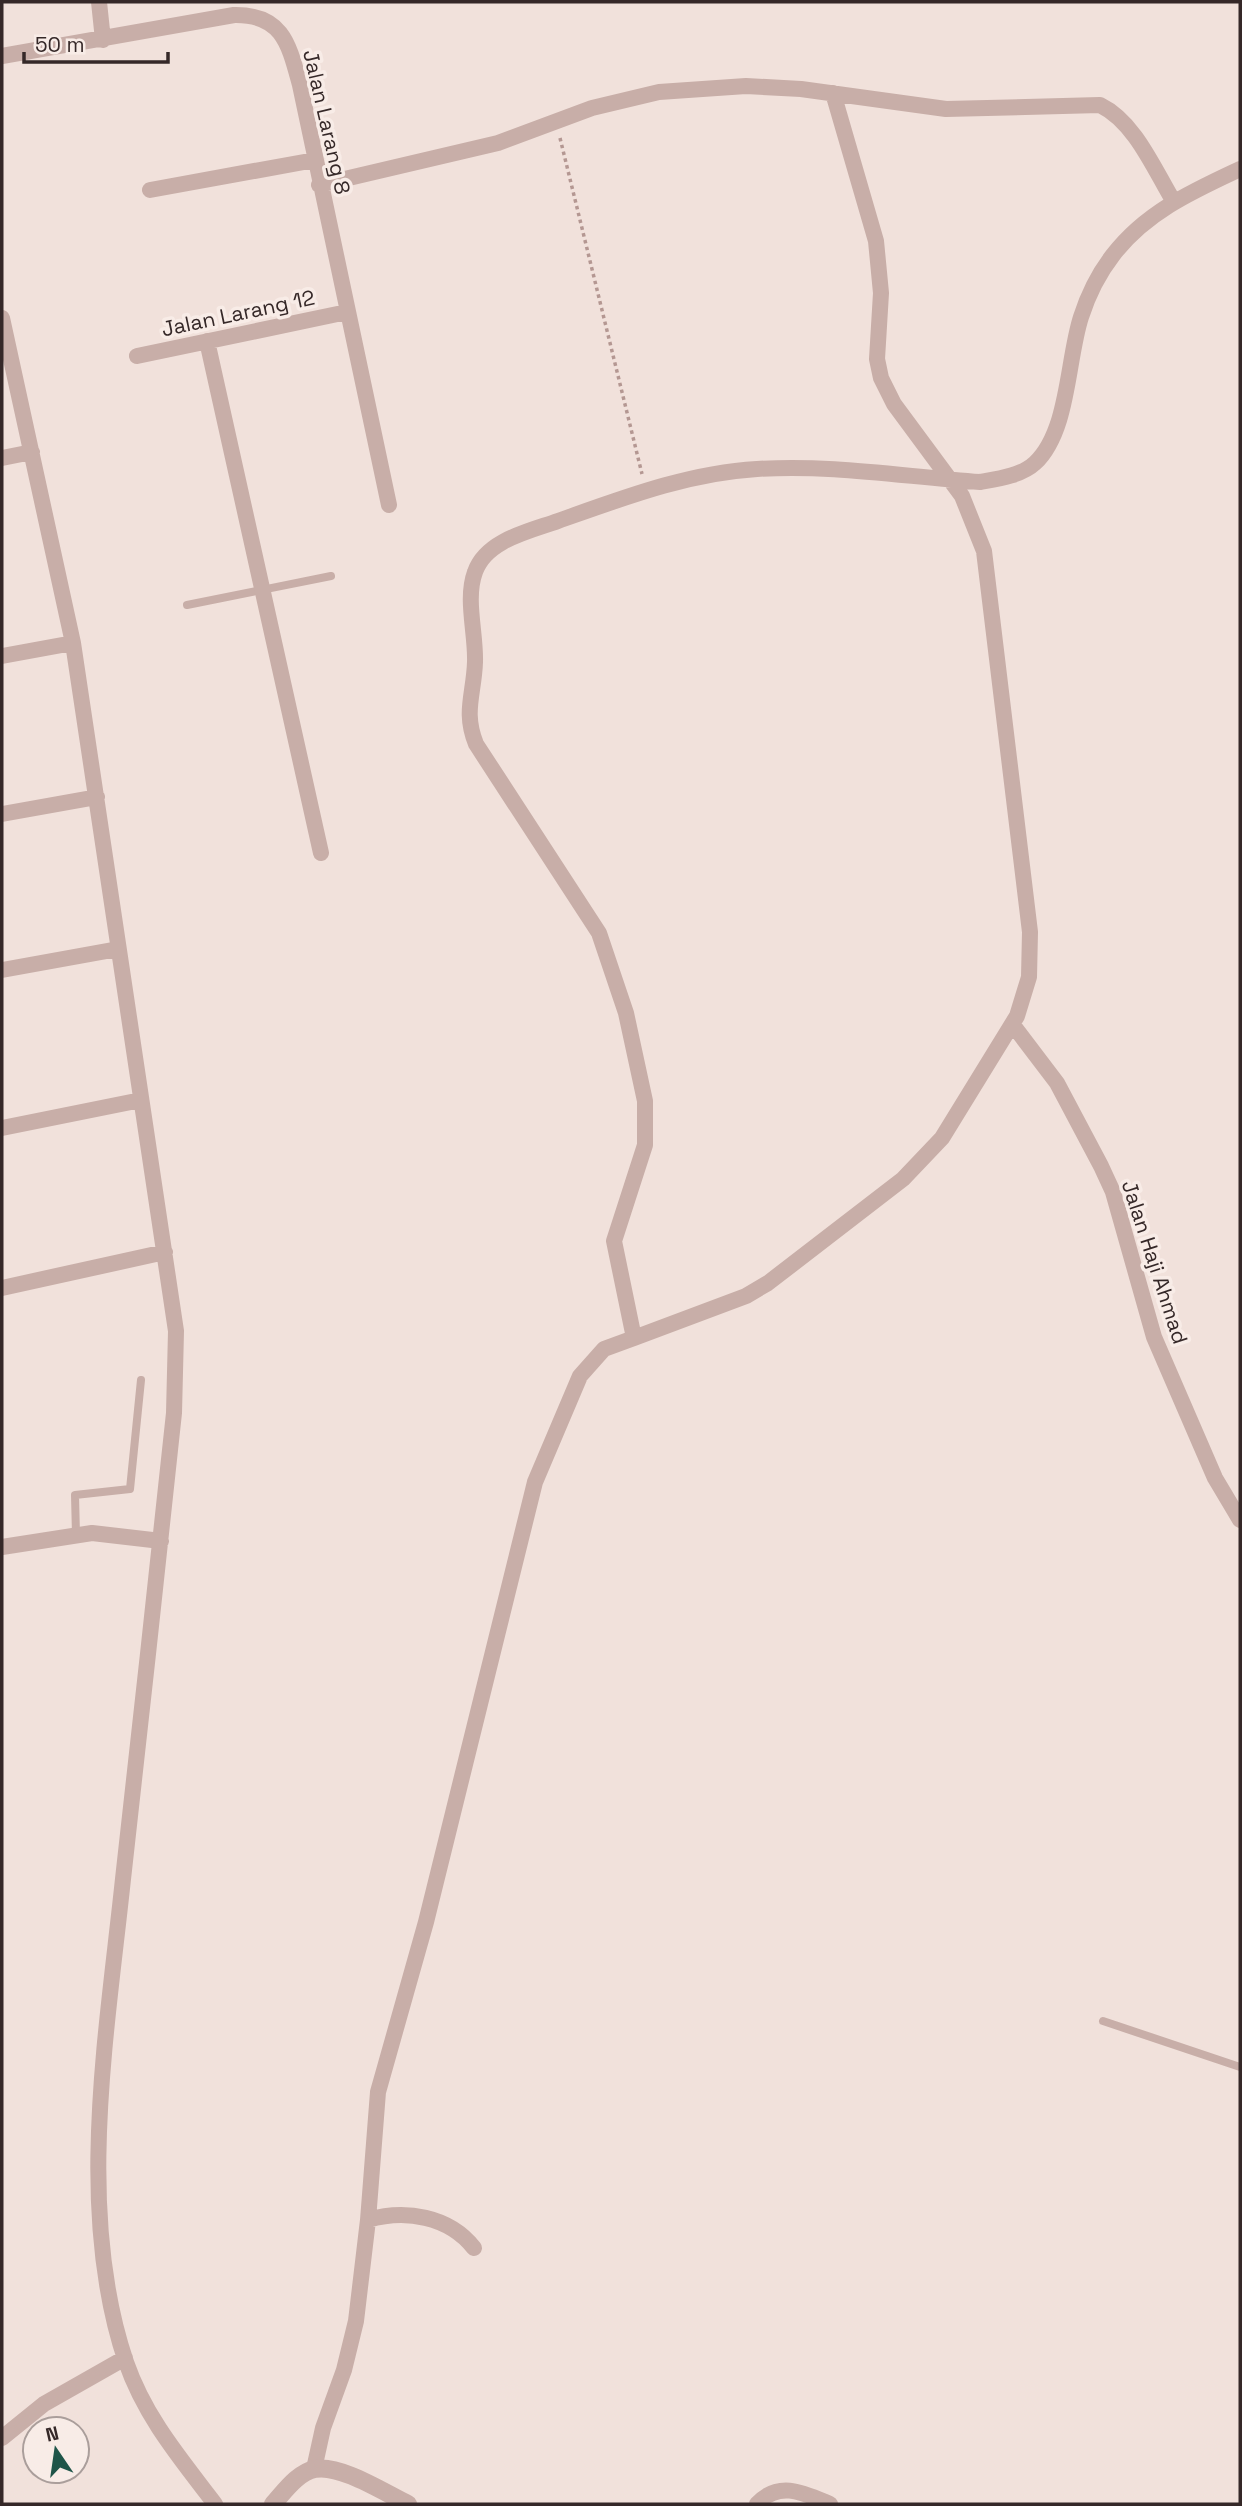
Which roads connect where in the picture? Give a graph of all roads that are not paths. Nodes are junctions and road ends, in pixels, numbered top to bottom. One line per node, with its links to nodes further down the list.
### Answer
1 (99, 2): 2 (street)
2 (103, 40): 3 (street, Jalan Larang 8); 5 (street, Jalan Larang 8)
3 (2, 55)
4 (833, 93): 7 (street); 9 (street); 16 (street)
5 (315, 160): 7 (street, Jalan Larang 8); 8 (street)
6 (1240, 169): 9 (street)
7 (319, 185): 10 (street, Jalan Larang 8)
8 (150, 190)
9 (1174, 202): 16 (street)
10 (347, 312): 12 (street, Jalan Larang 12); 17 (street, Jalan Larang 8)
11 (2, 318): 14 (street)
12 (207, 341): 13 (street, Jalan Larang 12); 19 (street)
13 (137, 356)
14 (32, 452): 15 (street); 21 (street)
15 (2, 458)
16 (952, 480): 28 (street); 33 (street)
17 (389, 505)
18 (331, 576): 19 (lane)
19 (262, 589): 20 (lane); 25 (street)
20 (187, 605)
21 (73, 643): 22 (street); 23 (street)
22 (2, 656)
23 (97, 797): 24 (street); 26 (street)
24 (2, 814)
25 (321, 853)
26 (118, 949): 27 (street); 29 (street)
27 (2, 970)
28 (1013, 1025): 33 (street); 35 (street, Jalan Haji Ahmad)
29 (141, 1100): 30 (street); 31 (street)
30 (2, 1128)
31 (165, 1252): 32 (street); 37 (street)
32 (2, 1288)
33 (634, 1338): 41 (street)
34 (141, 1380): 36 (lane)
35 (1240, 1520)
36 (76, 1535): 37 (street); 38 (street)
37 (161, 1541): 43 (street)
38 (2, 1547)
39 (1103, 2021): 40 (lane)
40 (1240, 2067)
41 (368, 2220): 42 (street); 45 (street)
42 (474, 2248)
43 (125, 2358): 44 (street); 46 (street)
44 (2, 2438)
45 (314, 2469): 47 (street); 48 (street)
46 (215, 2504)
47 (273, 2504)
48 (408, 2504)
49 (757, 2504): 50 (street)
50 (830, 2504)

